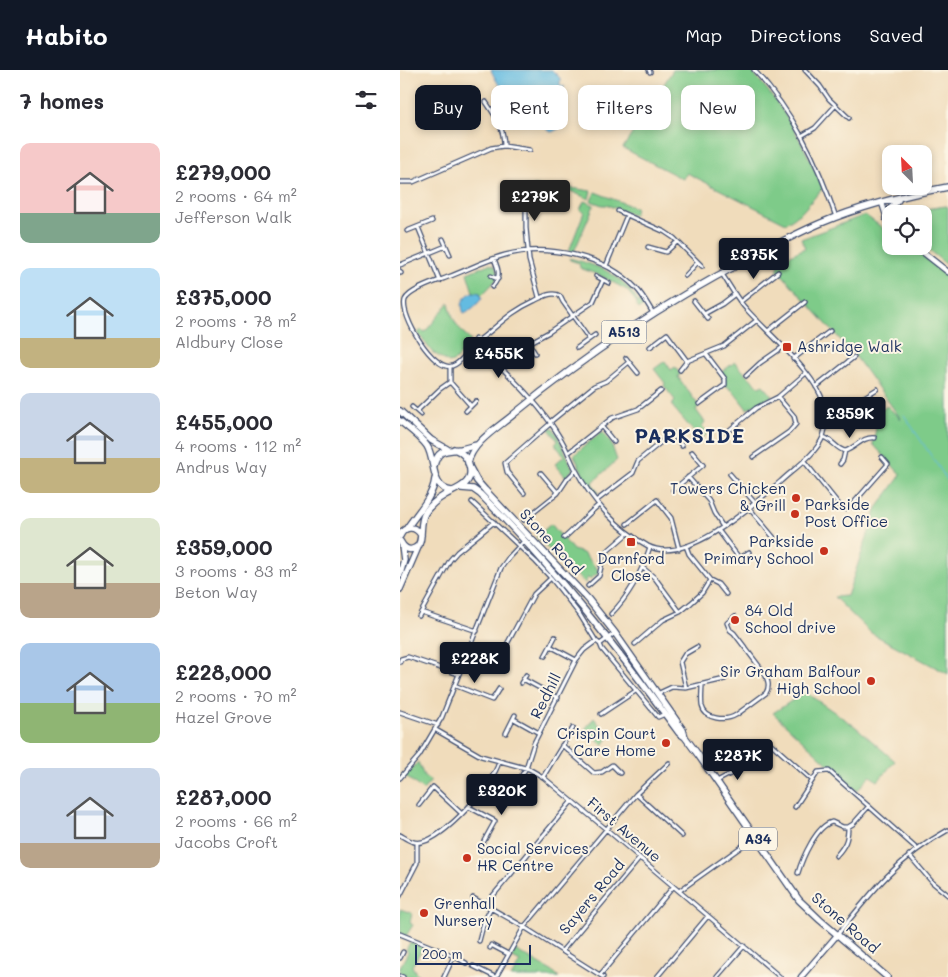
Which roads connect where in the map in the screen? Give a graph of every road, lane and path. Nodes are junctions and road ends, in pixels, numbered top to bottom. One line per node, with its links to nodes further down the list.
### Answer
1 (754, 70): 6 (street)
2 (805, 70): 4 (street)
3 (486, 102): 7 (street)
4 (835, 106): 5 (street); 6 (street)
5 (849, 118)
6 (803, 136): 19 (street)
7 (504, 146): 8 (street); 9 (street)
8 (530, 150)
9 (400, 182)
10 (948, 187): 14 (highway, A513)
11 (541, 193): 12 (street)
12 (526, 195): 13 (street); 28 (street)
13 (513, 196)
14 (900, 198): 15 (highway, A513); 16 (highway)
15 (882, 203): 19 (highway, A513)
16 (894, 205)
17 (618, 211): 18 (street)
18 (627, 215): 24 (street); 36 (street)
19 (836, 217): 40 (highway, A513)
20 (432, 221): 21 (street)
21 (418, 227): 22 (street); 29 (street)
22 (407, 231)
23 (443, 239): 25 (street)
24 (677, 242): 27 (street); 34 (street)
25 (446, 246): 29 (street); 30 (street)
26 (648, 247): 27 (street)
27 (657, 250): 32 (street)
28 (528, 251): 33 (street); 36 (street); 50 (street)
29 (429, 253): 35 (street); 46 (street)
30 (450, 255)
31 (926, 255): 39 (street)
32 (655, 257)
33 (494, 259): 44 (street); 46 (street)
34 (698, 262): 37 (street); 43 (street)
35 (400, 265)
36 (606, 266): 55 (street)
37 (702, 266)
38 (778, 272): 52 (street)
39 (948, 272)
40 (722, 273): 49 (street); 55 (highway, A513)
41 (491, 276): 44 (street)
42 (596, 276): 45 (street)
43 (685, 276)
44 (498, 279): 48 (street)
45 (603, 280): 47 (street); 57 (street)
46 (440, 281): 54 (street)
47 (609, 283)
48 (492, 287)
49 (735, 294): 52 (street); 56 (street)
50 (539, 297): 57 (street); 64 (street)
51 (694, 301): 56 (street)
52 (740, 302): 59 (street)
53 (804, 302): 60 (street)
54 (402, 304): 77 (street)
55 (654, 313): 87 (highway, A513)
56 (704, 314): 58 (street)
57 (572, 316): 63 (street); 70 (street)
58 (708, 319)
59 (758, 320): 60 (street); 71 (street)
60 (768, 331): 68 (street)
61 (830, 331): 74 (street)
62 (595, 335): 63 (street)
63 (589, 339): 69 (street)
64 (479, 340): 65 (street); 66 (street)
65 (479, 345): 66 (street); 87 (street)
66 (474, 346): 77 (street)
67 (650, 347): 75 (street)
68 (783, 347): 74 (street); 81 (street)
69 (577, 348)
70 (535, 353)
71 (706, 354): 75 (street); 89 (street)
72 (854, 357): 83 (street)
73 (626, 358): 76 (street)
74 (793, 359): 80 (street)
75 (688, 361): 78 (street)
76 (629, 362): 79 (street); 98 (street)
77 (450, 366): 82 (street)
78 (680, 370)
79 (638, 373)
80 (806, 373): 83 (street); 86 (street)
81 (746, 376)
82 (450, 382): 90 (street); 93 (street)
83 (816, 387): 95 (street)
84 (877, 389): 95 (street)
85 (661, 391): 99 (street)
86 (778, 397): 100 (street); 111 (street)
87 (532, 400): 98 (street); 104 (highway, A513)
88 (476, 402): 90 (street)
89 (699, 404)
90 (471, 406): 94 (street)
91 (412, 407): 93 (street)
92 (400, 411): 106 (highway)
93 (417, 411): 96 (street)
94 (466, 411)
95 (826, 414): 101 (street)
96 (421, 415)
97 (400, 421): 115 (highway)
98 (550, 423): 109 (street); 122 (street)
99 (601, 426): 103 (street); 109 (street)
100 (727, 432)
101 (823, 437): 107 (street); 112 (street)
102 (875, 438): 107 (street)
103 (614, 442)
104 (478, 444): 106 (highway, A513); 114 (highway, A513)
105 (682, 446): 126 (street)
106 (451, 449): 114 (highway); 115 (highway)
107 (845, 451): 113 (street)
108 (692, 452): 120 (street)
109 (568, 453): 116 (street)
110 (882, 457): 112 (street)
111 (753, 458)
112 (804, 461): 128 (street)
113 (840, 464)
114 (469, 465): 121 (highway); 161 (highway, Stone Road / A34)
115 (434, 466): 119 (highway)
116 (576, 470): 125 (street); 126 (street)
117 (541, 473): 125 (street)
118 (730, 474): 128 (street)
119 (435, 477): 124 (highway); 135 (highway)
120 (688, 478): 123 (street); 134 (street)
121 (461, 488): 124 (highway); 142 (highway, Stone Road / A34)
122 (523, 490)
123 (673, 490)
124 (452, 491): 138 (highway)
125 (558, 493): 131 (street)
126 (596, 501): 129 (street)
127 (472, 502): 132 (street, Stone Road)
128 (755, 503): 130 (street)
129 (599, 505): 137 (street); 140 (street)
130 (749, 508): 134 (street); 141 (street)
131 (524, 520)
132 (494, 522): 146 (street, Stone Road); 160 (street)
133 (627, 524): 148 (street)
134 (723, 526): 136 (street)
135 (404, 529): 138 (highway); 139 (highway)
136 (718, 530): 145 (street); 149 (street)
137 (628, 533): 147 (street); 154 (street)
138 (421, 535): 144 (highway)
139 (400, 536)
140 (564, 538)
141 (775, 539)
142 (525, 540): 146 (street); 163 (highway, Stone Road / A34)
143 (401, 543): 144 (highway); 151 (highway)
144 (419, 545): 155 (highway)
145 (686, 546): 148 (street); 153 (street)
146 (518, 547): 152 (street, Stone Road); 160 (street)
147 (650, 547): 148 (street); 150 (street)
148 (679, 549)
149 (749, 552)
150 (643, 568): 157 (street); 158 (street)
151 (400, 574)
152 (550, 578): 164 (street, Stone Road); 169 (street)
153 (710, 580): 156 (street); 157 (street)
154 (588, 586)
155 (400, 589)
156 (726, 594)
157 (680, 612): 166 (street)
158 (612, 614)
159 (735, 616): 177 (street)
160 (476, 631): 169 (street)
161 (615, 634): 163 (street); 181 (highway, Stone Road / A34)
162 (555, 637): 167 (street)
163 (607, 639): 165 (street); 181 (highway, Stone Road / A34)
164 (596, 641): 165 (street, Stone Road); 171 (street, Redhill)
165 (600, 644): 180 (street, Stone Road)
166 (635, 644)
167 (550, 646): 170 (street); 171 (street)
168 (697, 647): 178 (street)
169 (470, 649): 173 (street)
170 (545, 656)
171 (576, 660): 182 (street, Redhill)
172 (400, 662): 173 (street)
173 (458, 674): 176 (street)
174 (725, 679): 177 (street)
175 (521, 684): 182 (street)
176 (454, 685): 179 (street); 186 (street)
177 (702, 685): 178 (street)
178 (686, 688): 181 (street)
179 (499, 689)
180 (637, 690): 184 (street); 185 (street, Stone Road)
181 (655, 695): 185 (highway, Stone Road / A34); 191 (highway, Stone Road / A34)
182 (558, 698): 190 (street, Redhill)
183 (400, 712): 186 (street)
184 (601, 714)
185 (665, 714): 191 (highway, Stone Road / A34)
186 (438, 725): 188 (street)
187 (573, 728): 193 (street)
188 (436, 730): 195 (street, First Avenue); 199 (street)
189 (506, 733): 190 (street)
190 (539, 734): 197 (street, Redhill)
191 (685, 737): 202 (highway, Stone Road / A34)
192 (768, 742): 201 (street)
193 (562, 745): 198 (street); 200 (street)
194 (740, 758): 202 (street)
195 (500, 762): 197 (street, First Avenue); 209 (street)
196 (669, 763): 203 (street)
197 (526, 768): 200 (street, First Avenue); 204 (street, Redhill)
198 (620, 773)
199 (401, 775)
200 (543, 777): 205 (street, First Avenue)
201 (812, 780): 207 (street); 208 (street)
202 (717, 781): 216 (highway, Stone Road / A34)
203 (636, 794): 212 (street); 215 (street)
204 (508, 799)
205 (572, 801): 212 (street, First Avenue); 229 (street)
206 (419, 805): 210 (street)
207 (795, 806)
208 (869, 806): 211 (street); 219 (street)
209 (469, 807): 210 (street); 217 (street)
210 (462, 814): 218 (street)
211 (848, 827): 221 (street); 223 (street)
212 (606, 829): 222 (street, First Avenue); 232 (street)
213 (948, 830): 219 (street)
214 (400, 835): 218 (street)
215 (682, 836)
216 (756, 836): 225 (street); 234 (highway, Stone Road / A34)
217 (484, 841)
218 (417, 843): 227 (street)
219 (917, 849): 220 (street)
220 (909, 855): 226 (street); 234 (street)
221 (836, 856)
222 (640, 858): 224 (street, First Avenue); 238 (street, Sayers Road)
223 (798, 873)
224 (673, 886): 225 (street, First Avenue); 245 (street)
225 (679, 891): 231 (street, First Avenue)
226 (948, 895)
227 (400, 896)
228 (473, 898): 229 (street)
229 (486, 904): 230 (street)
230 (491, 908): 232 (street); 235 (street)
231 (708, 916): 236 (street, First Avenue); 248 (street)
232 (524, 927): 238 (street); 240 (street)
233 (400, 934): 241 (street)
234 (838, 934): 251 (street); 252 (highway, Stone Road / A34)
235 (479, 941)
236 (744, 946): 249 (street); 250 (street, First Avenue)
237 (490, 948): 240 (street)
238 (562, 951): 245 (street)
239 (403, 952): 242 (street)
240 (508, 954): 247 (street)
241 (454, 956): 243 (street); 246 (street)
242 (400, 958)
243 (466, 963)
244 (473, 966): 247 (street)
245 (602, 976)
246 (444, 977)
247 (495, 977)
248 (657, 977)
249 (717, 977)
250 (780, 977)
251 (801, 977)
252 (887, 977)

